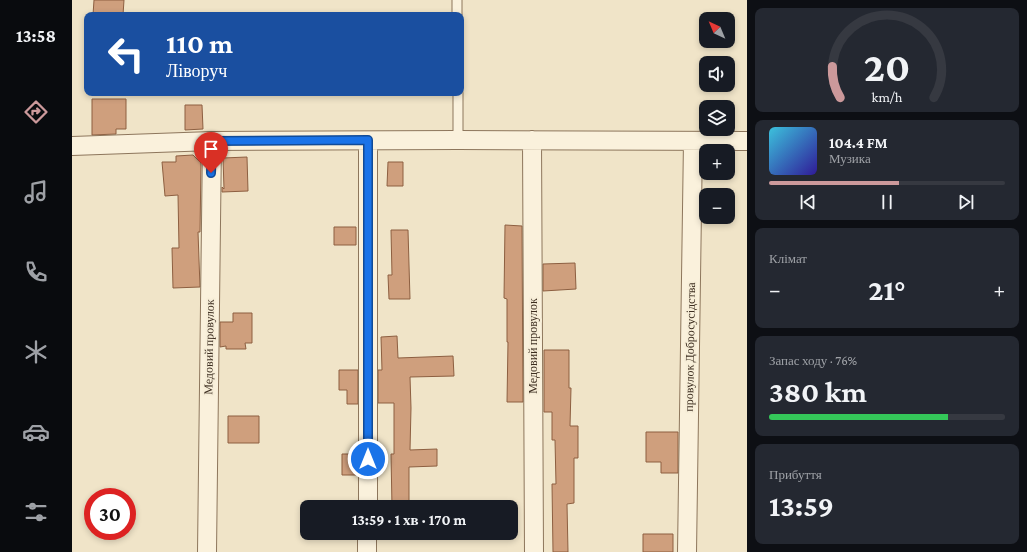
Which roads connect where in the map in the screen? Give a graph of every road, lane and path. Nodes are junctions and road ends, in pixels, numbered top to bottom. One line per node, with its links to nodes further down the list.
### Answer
1 (457, 0): 2 (lane)
2 (457, 12)
3 (458, 96): 5 (lane)
4 (368, 140): 5 (street); 7 (street); 11 (street)
5 (458, 140): 6 (street)
6 (532, 140): 8 (street); 15 (street, Медовий провулок)
7 (212, 141): 10 (street); 13 (street, Медовий провулок)
8 (694, 141): 9 (street); 16 (street, провулок Добросусідства)
9 (747, 141)
10 (72, 146)
11 (368, 500)
12 (368, 540): 14 (street)
13 (207, 552)
14 (367, 552)
15 (534, 552)
16 (687, 552)

